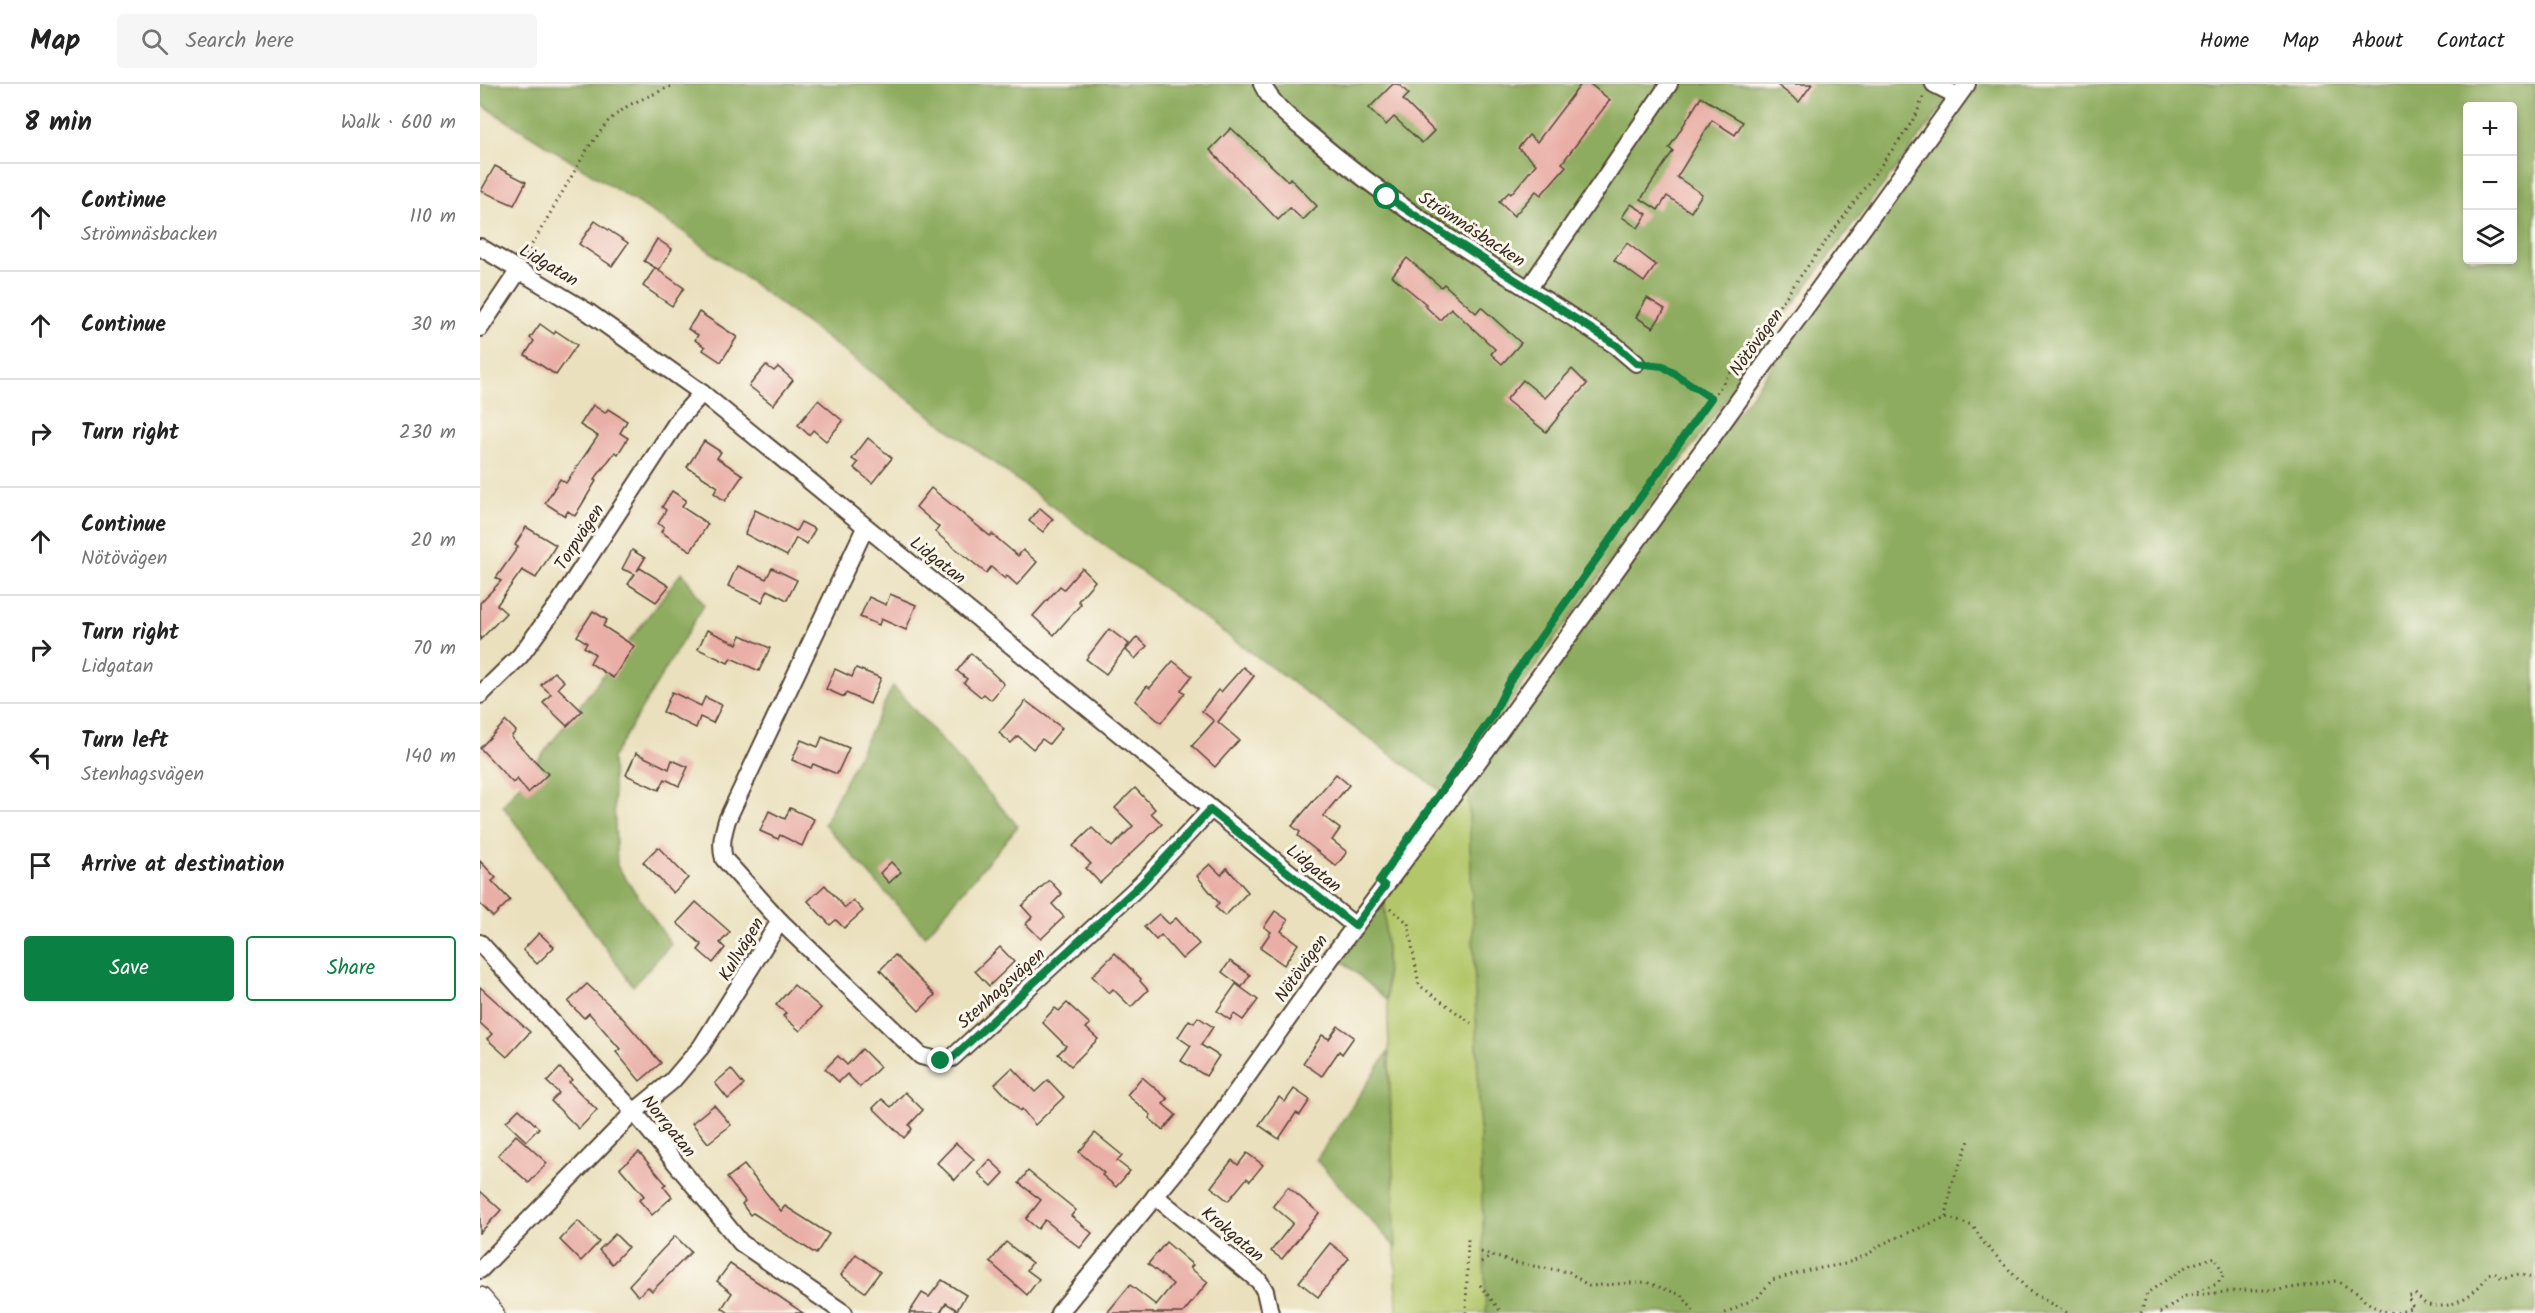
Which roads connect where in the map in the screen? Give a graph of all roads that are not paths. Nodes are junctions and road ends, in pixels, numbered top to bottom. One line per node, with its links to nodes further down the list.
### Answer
1 (1262, 84): 7 (street, Strömnäsbacken)
2 (1669, 84): 7 (street, Strömnäsbacken)
3 (1929, 87): 4 (street)
4 (1963, 90): 15 (street, Nötövägen)
5 (480, 247): 6 (street, Lidgatan)
6 (519, 270): 8 (street); 10 (street, Lidgatan)
7 (1528, 288): 9 (street, Strömnäsbacken)
8 (480, 328)
9 (1636, 363)
10 (702, 393): 11 (street, Lidgatan); 12 (street, Torpvägen)
11 (865, 528): 13 (street, Lidgatan); 14 (street, Kullvägen)
12 (480, 695)
13 (1210, 810): 14 (street, Stenhagsvägen); 15 (street, Lidgatan)
14 (780, 921): 17 (street, Kullvägen)
15 (1355, 926): 18 (street, Nötövägen)
16 (480, 943): 17 (street, Norrgatan)
17 (634, 1112): 19 (street, Kullvägen); 22 (street, Norrgatan)
18 (1155, 1196): 23 (street, Nötövägen); 24 (street, Krokgatan)
19 (480, 1270)
20 (480, 1298): 21 (street)
21 (493, 1313)
22 (844, 1313)
23 (1059, 1313)
24 (1270, 1313)

